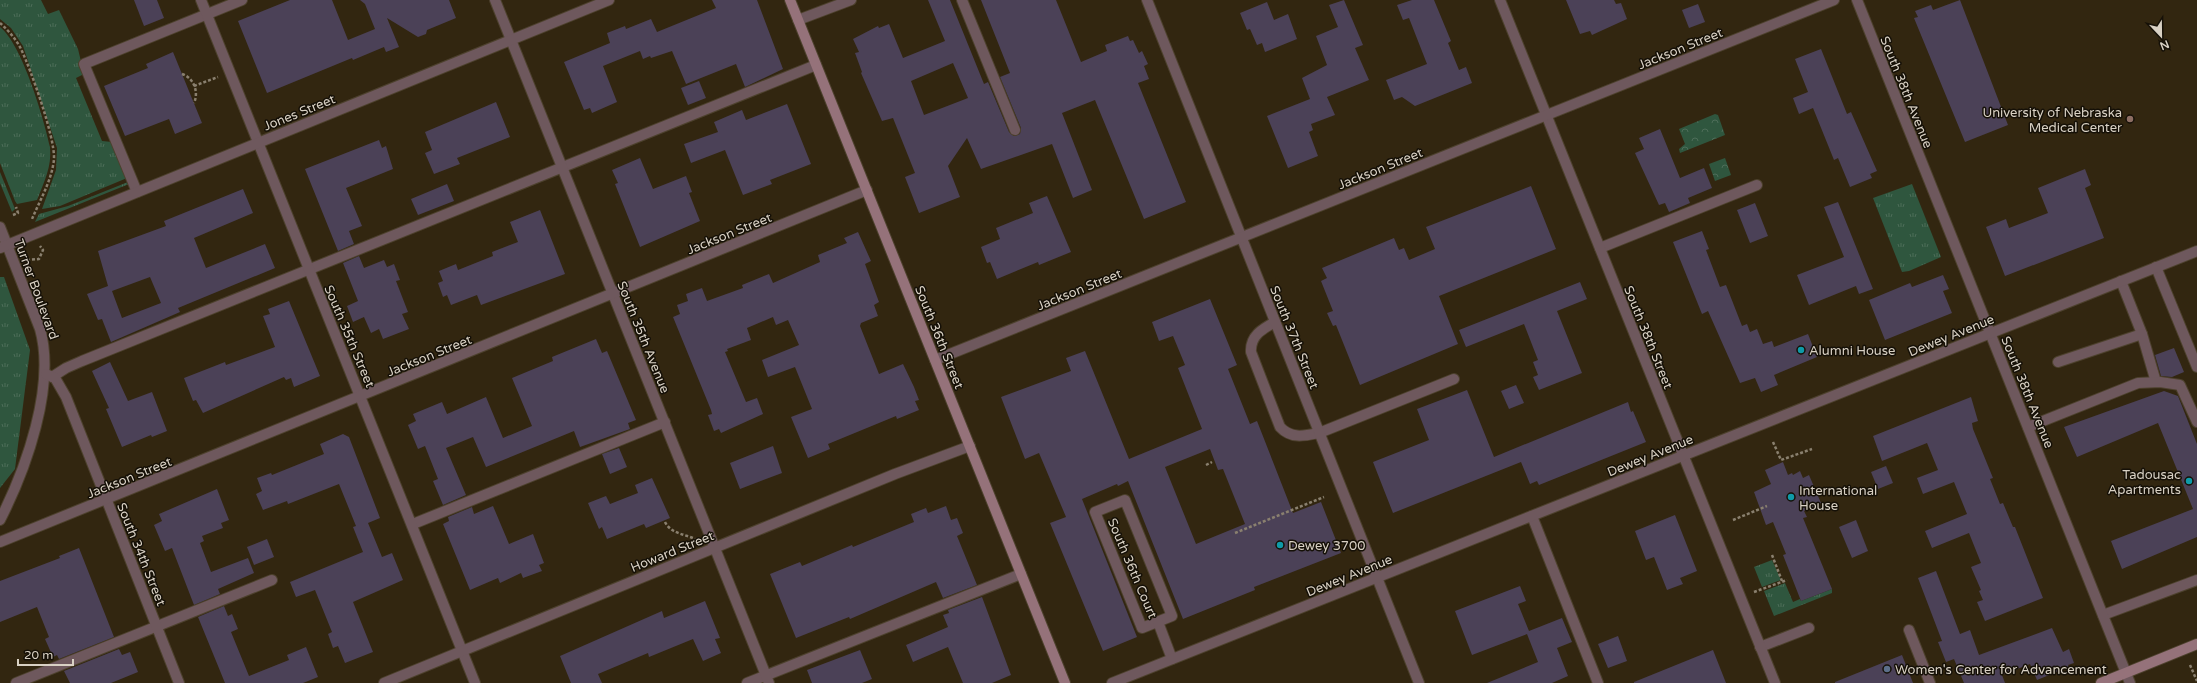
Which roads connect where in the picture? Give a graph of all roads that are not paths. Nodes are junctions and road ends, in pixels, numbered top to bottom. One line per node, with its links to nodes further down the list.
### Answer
1 (201, 0): 12 (street, South 35th Street)
2 (242, 0): 12 (street)
3 (495, 0): 14 (street, South 35th Avenue)
4 (609, 0): 14 (street, Jones Street)
5 (790, 0): 13 (street, South 36th Street)
6 (851, 0): 13 (street)
7 (962, 0): 17 (street)
8 (1147, 0): 24 (street, South 37th Street)
9 (1500, 0): 16 (street, South 38th Street)
10 (1834, 0): 16 (street, Jackson Street)
11 (1857, 0): 33 (street, South 38th Avenue)
12 (206, 15): 18 (street, South 35th Street); 22 (street)
13 (798, 20): 15 (street, South 36th Street)
14 (511, 40): 18 (street, Jones Street); 19 (street, South 35th Avenue)
15 (816, 65): 19 (street); 21 (street, South 36th Street)
16 (1546, 115): 24 (street, Jackson Street); 26 (street, South 38th Street)
17 (1015, 130)
18 (258, 143): 22 (street, Jones Street); 29 (street, South 35th Street)
19 (562, 167): 29 (street); 31 (street, South 35th Avenue)
20 (1757, 184): 26 (street)
21 (867, 190): 31 (street, Jackson Street); 35 (street, South 36th Street)
22 (137, 192): 25 (street, Jones Street)
23 (0, 228): 25 (street, Turner Boulevard)
24 (1241, 238): 32 (street, South 37th Street); 35 (street, Jackson Street)
25 (4, 247): 38 (street, Turner Boulevard)
26 (1600, 248): 47 (street, South 38th Street)
27 (2197, 251): 28 (street, Dewey Avenue)
28 (2156, 267): 30 (street, Dewey Avenue); 37 (street)
29 (309, 270): 38 (street); 41 (street, South 35th Street)
30 (2121, 281): 33 (street, Dewey Avenue); 34 (street)
31 (613, 294): 41 (street, Jackson Street); 42 (street, South 35th Avenue)
32 (1275, 322): 45 (street, South 37th Street); 45 (street)
33 (1990, 333): 44 (street, South 38th Avenue); 47 (street, Dewey Avenue)
34 (2142, 334): 36 (street); 40 (street)
35 (935, 360): 46 (street, South 36th Street)
36 (2058, 362)
37 (2197, 367)
38 (49, 376): 48 (street, South 34th Street); 50 (street, Turner Boulevard)
39 (1454, 379): 45 (street)
40 (2156, 382): 43 (street); 44 (street)
41 (362, 397): 48 (street, Jackson Street); 51 (street, South 35th Street)
42 (665, 422): 51 (street); 53 (street, South 35th Avenue)
43 (2197, 422)
44 (2028, 428): 58 (street, South 38th Avenue)
45 (1319, 433): 55 (street, South 37th Street)
46 (970, 446): 53 (street, Howard Street); 54 (street, South 36th Street)
47 (1683, 456): 49 (street, Dewey Avenue); 64 (street, South 38th Street)
48 (106, 501): 52 (street, Jackson Street); 60 (street, South 34th Street)
49 (1532, 516): 55 (street, Dewey Avenue); 77 (street)
50 (0, 520)
51 (413, 524): 65 (street, South 35th Street)
52 (0, 542)
53 (715, 548): 65 (street, Howard Street); 68 (street, South 35th Avenue)
54 (1021, 574): 68 (street); 74 (street, South 36th Street)
55 (1377, 577): 66 (street, Dewey Avenue); 76 (street, South 37th Street)
56 (272, 580): 60 (street)
57 (2197, 580): 58 (street)
58 (2103, 615): 67 (street, South 38th Avenue)
59 (1158, 622): 59 (street, South 36th Court); 66 (street, South 36th Court)
60 (156, 626): 69 (street); 70 (street, South 34th Street)
61 (1809, 628): 64 (street)
62 (1909, 630): 79 (street)
63 (2197, 644): 67 (street)
64 (1760, 647): 78 (street, South 38th Street)
65 (464, 651): 71 (street, Howard Street); 72 (street, South 35th Street)
66 (1172, 659): 75 (street, Dewey Avenue)
67 (2126, 673): 80 (street); 81 (street, South 38th Avenue)
68 (768, 679): 73 (street)
69 (16, 683)
70 (179, 683)
71 (384, 683)
72 (475, 683)
73 (747, 683)
74 (1065, 683)
75 (1112, 683)
76 (1419, 683)
77 (1598, 683)
78 (1775, 683)
79 (1930, 683)
80 (2100, 683)
81 (2130, 683)

